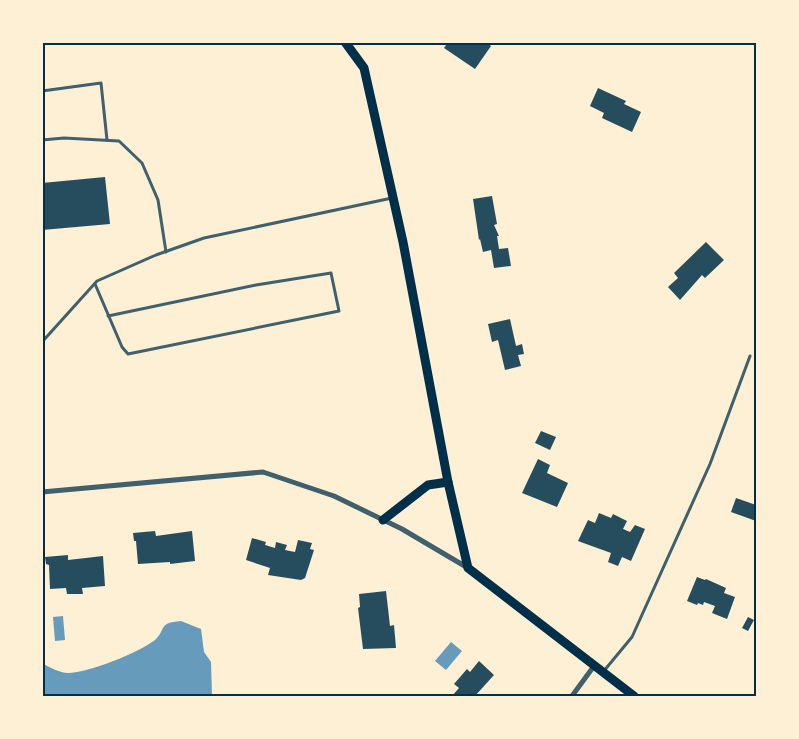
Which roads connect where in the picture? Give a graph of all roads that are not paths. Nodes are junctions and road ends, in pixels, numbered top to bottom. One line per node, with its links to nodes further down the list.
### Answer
1 (345, 42): 5 (main road)
2 (42, 91): 4 (lane)
3 (42, 140): 4 (lane)
4 (108, 140): 6 (lane)
5 (393, 198): 6 (lane); 11 (main road)
6 (166, 252): 7 (lane)
7 (95, 284): 8 (lane); 9 (lane)
8 (108, 316): 8 (lane)
9 (42, 342)
10 (750, 356): 16 (lane)
11 (448, 482): 13 (main road); 14 (main road)
12 (42, 492): 13 (street)
13 (383, 520): 14 (street)
14 (468, 568): 15 (main road)
15 (594, 666): 16 (main road); 17 (street)
16 (603, 672): 18 (main road)
17 (572, 696)
18 (634, 696)

